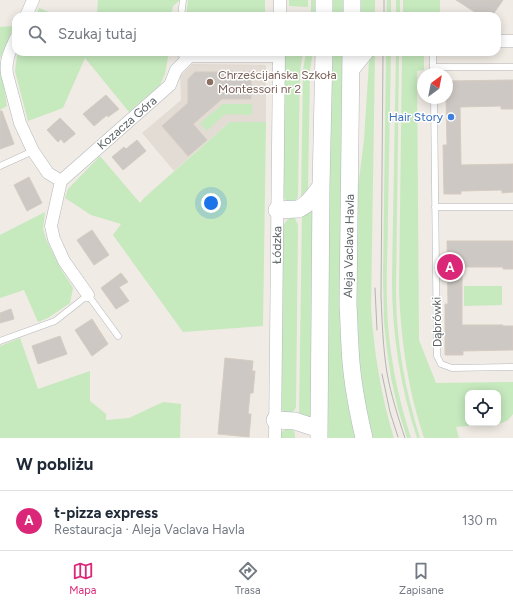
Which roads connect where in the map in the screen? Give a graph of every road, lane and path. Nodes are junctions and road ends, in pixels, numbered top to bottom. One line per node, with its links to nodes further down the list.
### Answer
1 (33, 0): 6 (street)
2 (183, 0): 7 (lane)
3 (280, 0): 8 (street)
4 (324, 0): 9 (main road)
5 (352, 0): 10 (main road)
6 (28, 12)
7 (182, 12)
8 (280, 12)
9 (324, 12)
10 (352, 12)
11 (501, 41): 12 (street)
12 (513, 41)
13 (12, 48): 24 (street)
14 (183, 56): 26 (street, Kozacza Góra)
15 (279, 56): 30 (street, Łódzka)
16 (324, 56): 27 (main road)
17 (351, 56): 22 (main road, Aleja Vaclava Havla)
18 (365, 56): 22 (street)
19 (433, 56): 20 (lane)
20 (433, 67): 21 (lane)
21 (513, 67)
22 (351, 73): 38 (main road, Aleja Vaclava Havla)
23 (434, 104): 28 (lane, Dąbrówki)
24 (33, 151): 25 (lane); 26 (street)
25 (0, 166)
26 (61, 181): 31 (street)
27 (321, 186): 30 (main road); 36 (main road)
28 (435, 207): 29 (lane); 34 (lane, Dąbrówki)
29 (513, 207)
30 (277, 210): 35 (street, Łódzka)
31 (88, 295): 32 (lane); 33 (lane)
32 (118, 336)
33 (0, 341)
34 (513, 367)
35 (275, 420): 36 (main road); 37 (street, Łódzka)
36 (319, 434)
37 (275, 438)
38 (364, 438)

